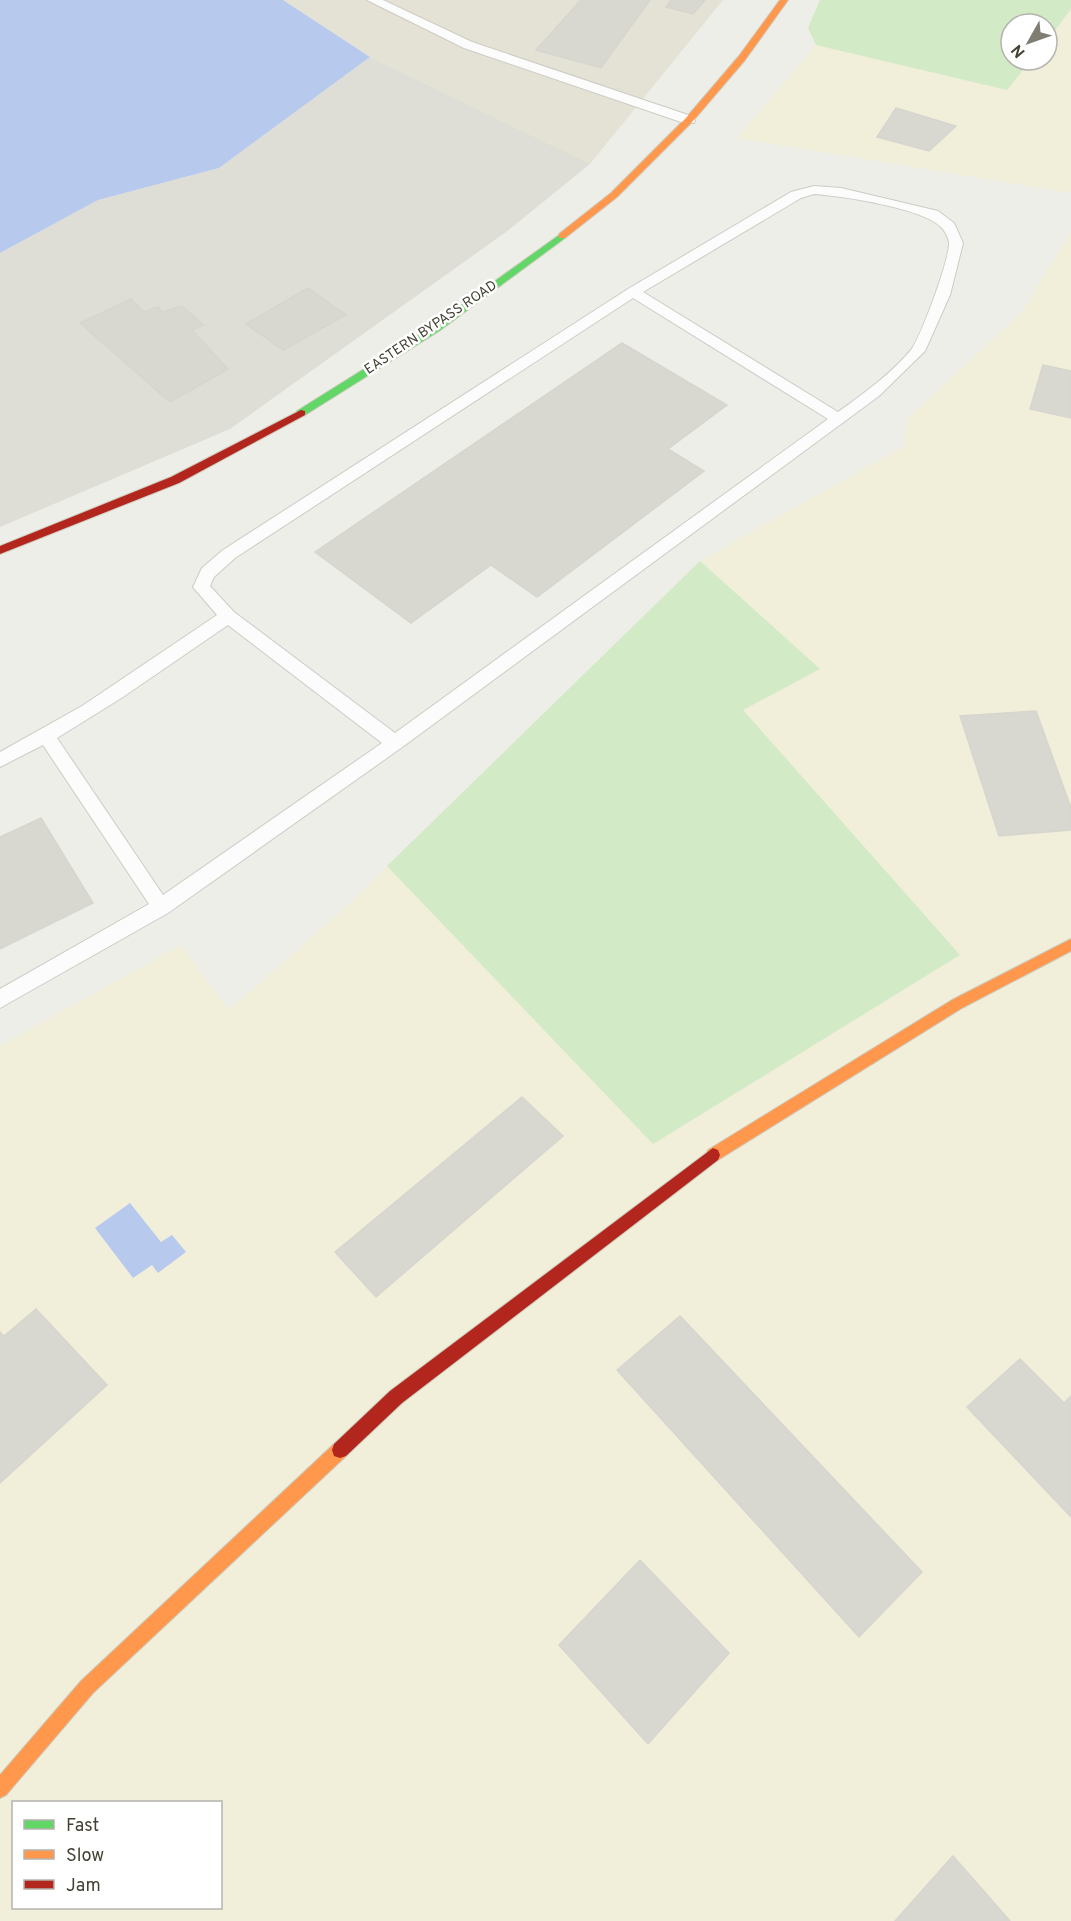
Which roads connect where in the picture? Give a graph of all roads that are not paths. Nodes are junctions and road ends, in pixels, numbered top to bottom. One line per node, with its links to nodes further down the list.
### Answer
1 (373, 0): 3 (lane)
2 (784, 0): 3 (main road, EASTERN BYPASS ROAD)
3 (689, 120): 6 (main road, EASTERN BYPASS ROAD)
4 (633, 292): 5 (lane); 5 (lane); 7 (lane)
5 (837, 418): 9 (lane)
6 (0, 550)
7 (228, 616): 8 (lane); 9 (lane)
8 (47, 737): 10 (lane); 11 (lane)
9 (395, 743): 11 (lane)
10 (0, 760)
11 (161, 907): 13 (lane)
12 (1071, 945): 14 (main road)
13 (0, 999)
14 (0, 1789)

